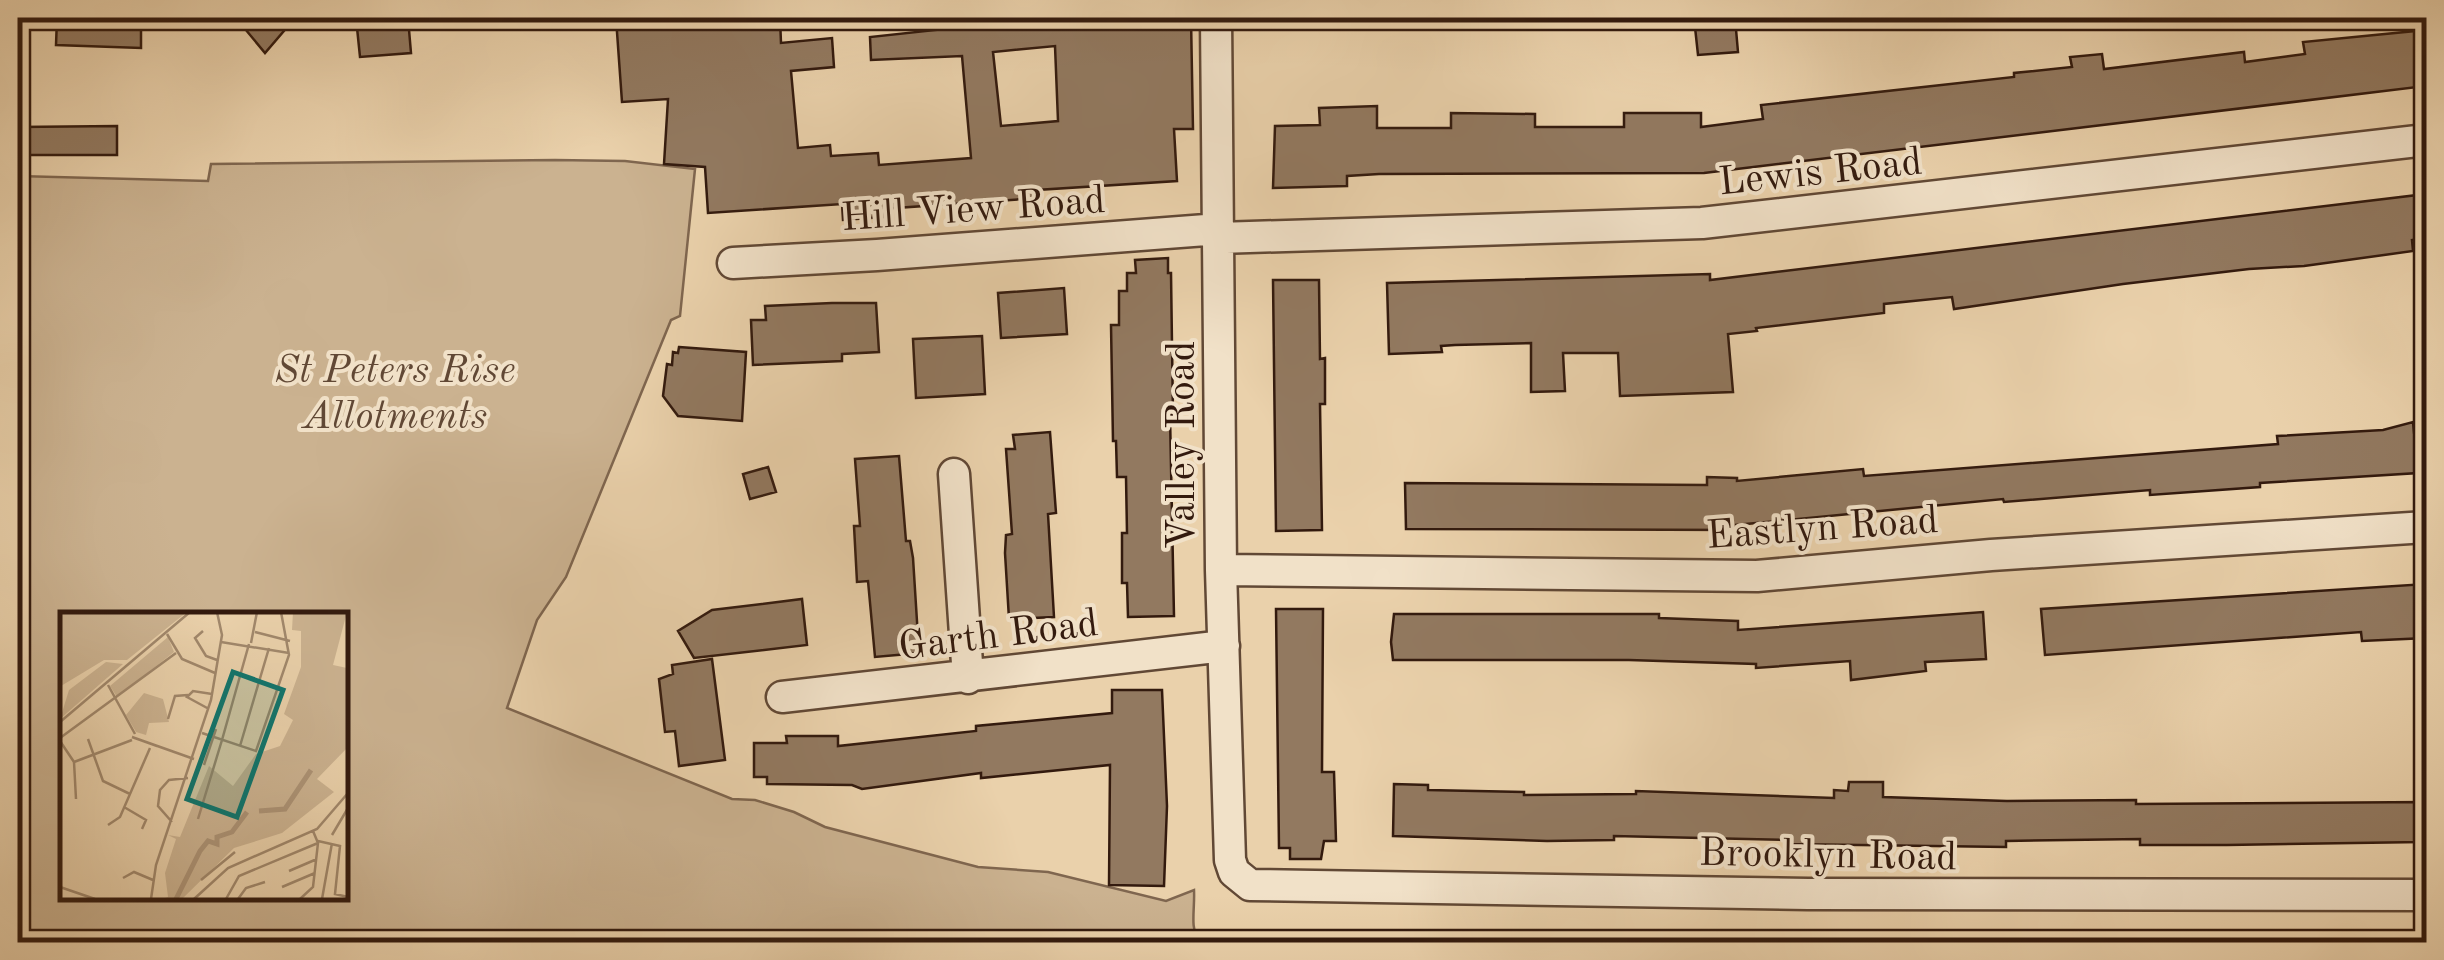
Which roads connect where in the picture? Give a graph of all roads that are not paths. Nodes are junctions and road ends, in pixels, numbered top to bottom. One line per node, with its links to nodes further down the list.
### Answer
1 (1216, 18): 3 (street, Valley Road)
2 (2426, 140): 3 (street, Lewis Road)
3 (1219, 233): 4 (street, Hill View Road); 7 (street, Valley Road)
4 (733, 262)
5 (954, 474): 9 (street)
6 (2426, 527): 7 (street, Eastlyn Road)
7 (1221, 570): 8 (street, Valley Road)
8 (1224, 646): 9 (street, Garth Road); 11 (street, Valley Road)
9 (968, 678): 10 (street, Garth Road)
10 (782, 697)
11 (1234, 872): 12 (street, Brooklyn Road)
12 (2426, 895)

